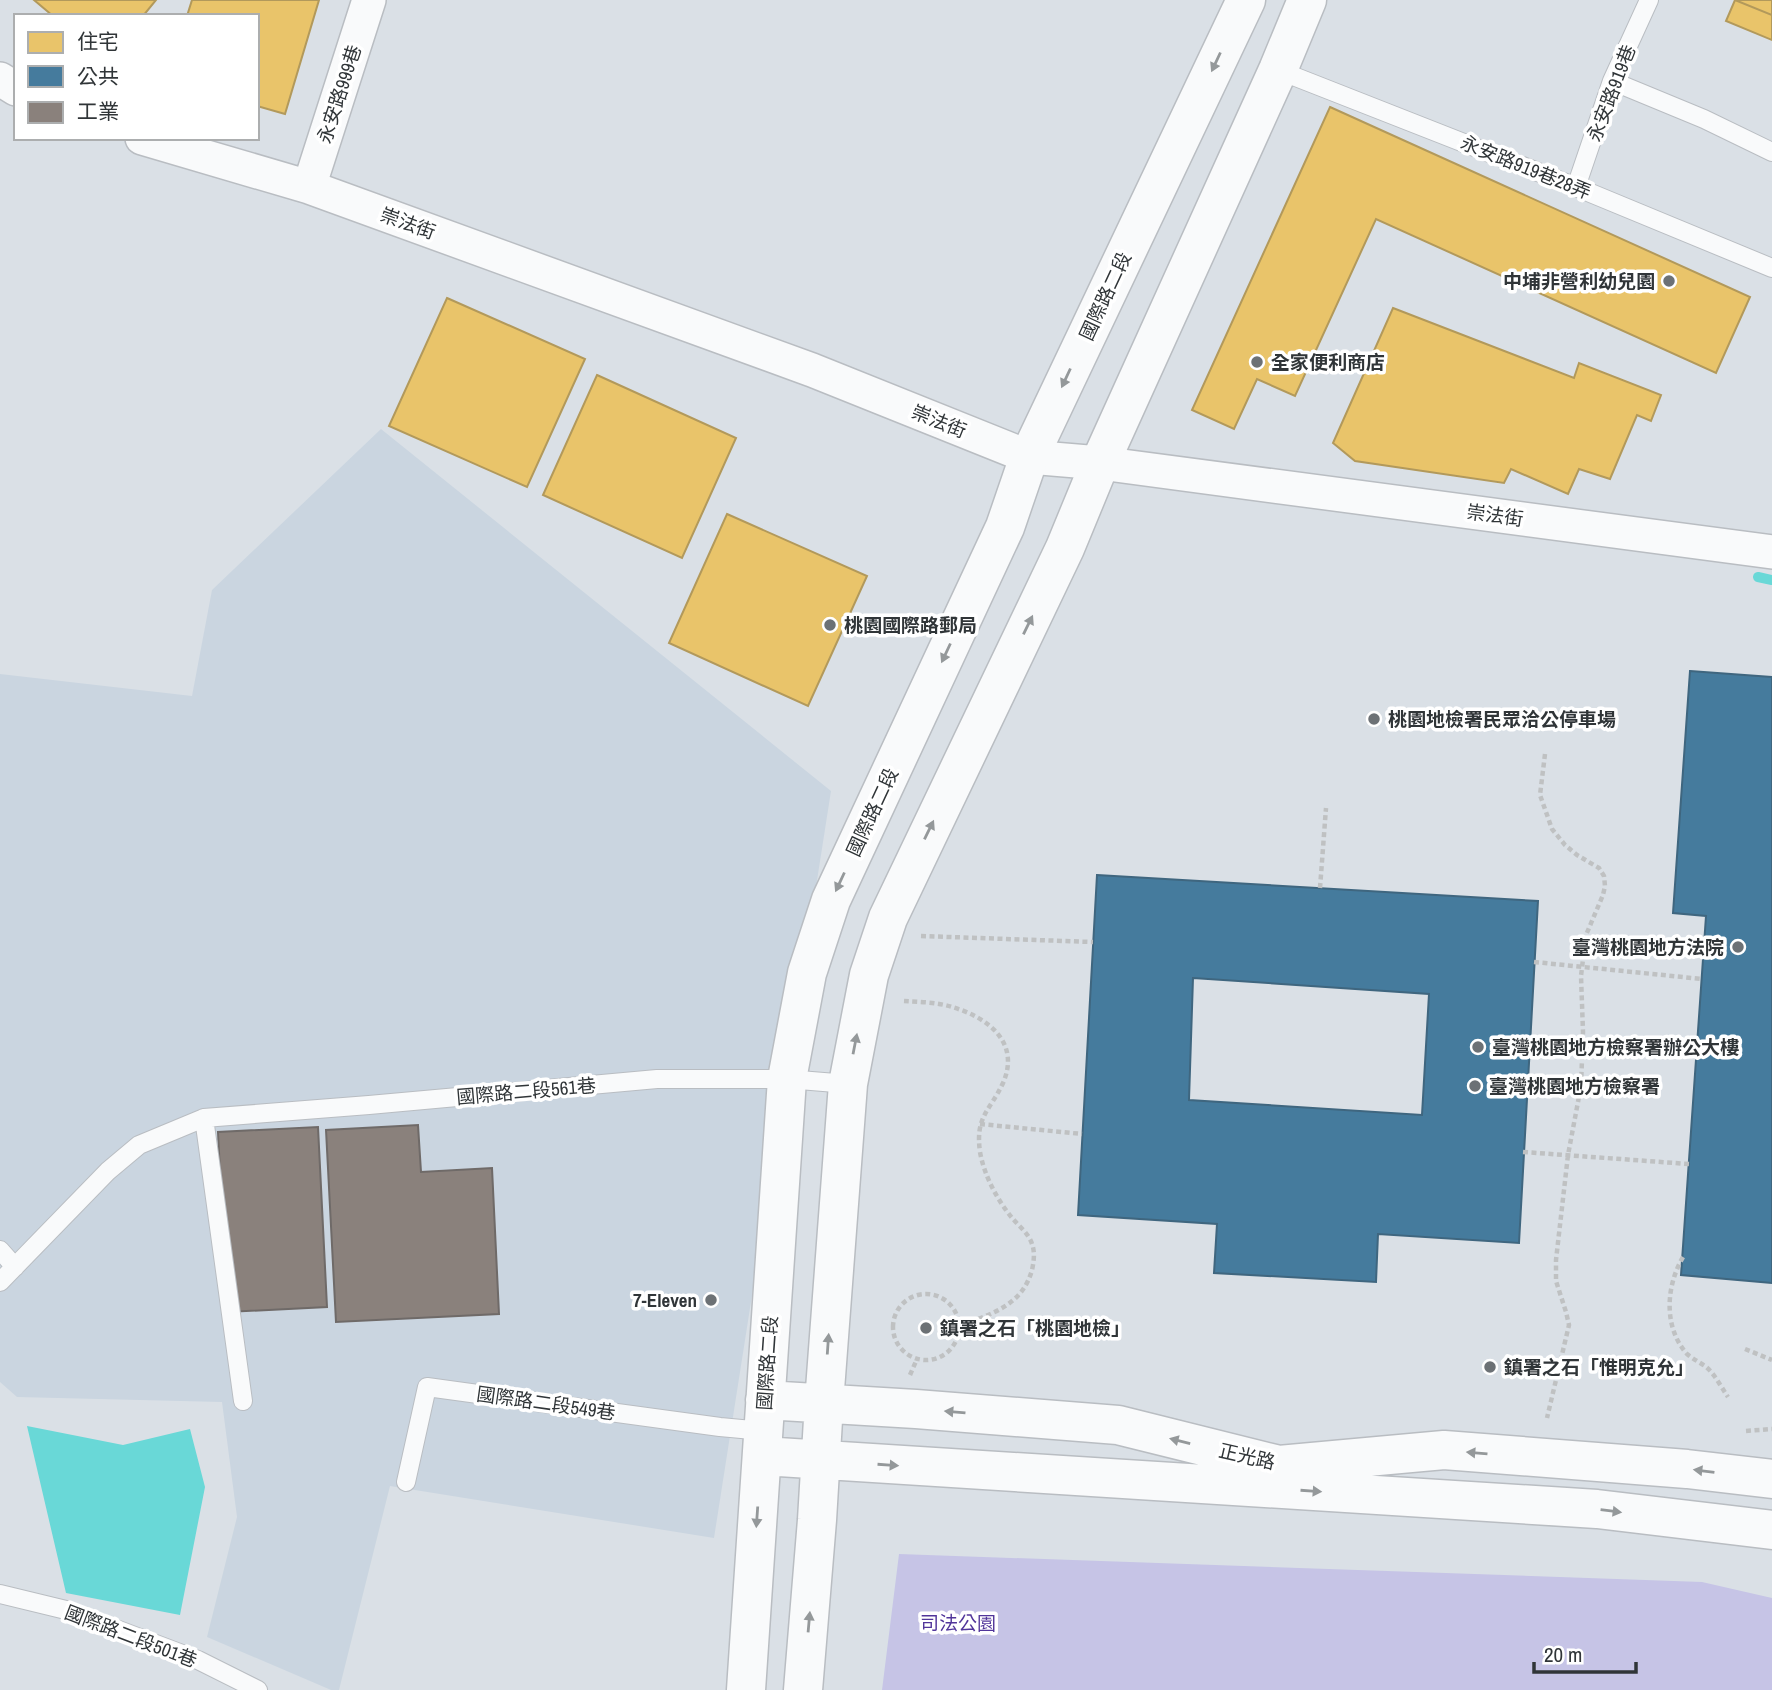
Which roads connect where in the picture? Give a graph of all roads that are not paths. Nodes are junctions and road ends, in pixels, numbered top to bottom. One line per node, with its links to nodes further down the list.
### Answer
1 (369, 0): 9 (street, 永安路999巷)
2 (1246, 0): 12 (street, 國際路二段, one-way to 12)
3 (1307, 0): 5 (street)
4 (1649, 0): 6 (lane, 永安路919巷)
5 (1278, 70): 10 (lane, 永安路919巷28弄); 13 (street)
6 (1612, 82): 8 (lane); 10 (lane, 永安路919巷)
7 (149, 140): 9 (street, 崇法街)
8 (1772, 152)
9 (309, 187): 12 (street, 崇法街)
10 (1576, 187): 11 (lane, 永安路919巷28弄)
11 (1772, 268)
12 (1029, 457): 13 (street, 崇法街); 15 (street, 國際路二段, one-way to 15)
13 (1100, 463): 14 (street, 崇法街); 16 (street, one-way to 13)
14 (1772, 550)
15 (787, 1079): 16 (lane, 國際路二段561巷); 17 (lane, 國際路二段561巷); 23 (street, 國際路二段)
16 (848, 1084): 22 (street, one-way to 16)
17 (204, 1118): 19 (lane, 國際路二段561巷); 21 (lane)
18 (0, 1250): 19 (lane)
19 (15, 1267): 20 (lane, 國際路二段561巷)
20 (0, 1282)
21 (243, 1401)
22 (824, 1403): 23 (street, 正光路); 24 (street); 25 (street, 正光路, one-way to 22)
23 (763, 1429): 24 (street, 正光路); 27 (lane, 國際路二段549巷); 32 (street, 國際路二段, one-way to 32)
24 (820, 1461): 28 (street, 正光路, one-way to 28); 33 (street, one-way to 24)
25 (1575, 1461): 26 (street, 正光路, one-way to 25); 28 (street)
26 (1772, 1479)
27 (406, 1482)
28 (1573, 1507): 29 (street, 正光路, one-way to 29)
29 (1772, 1530)
30 (0, 1594): 31 (lane, 國際路二段501巷)
31 (258, 1690)
32 (746, 1690)
33 (803, 1690)

